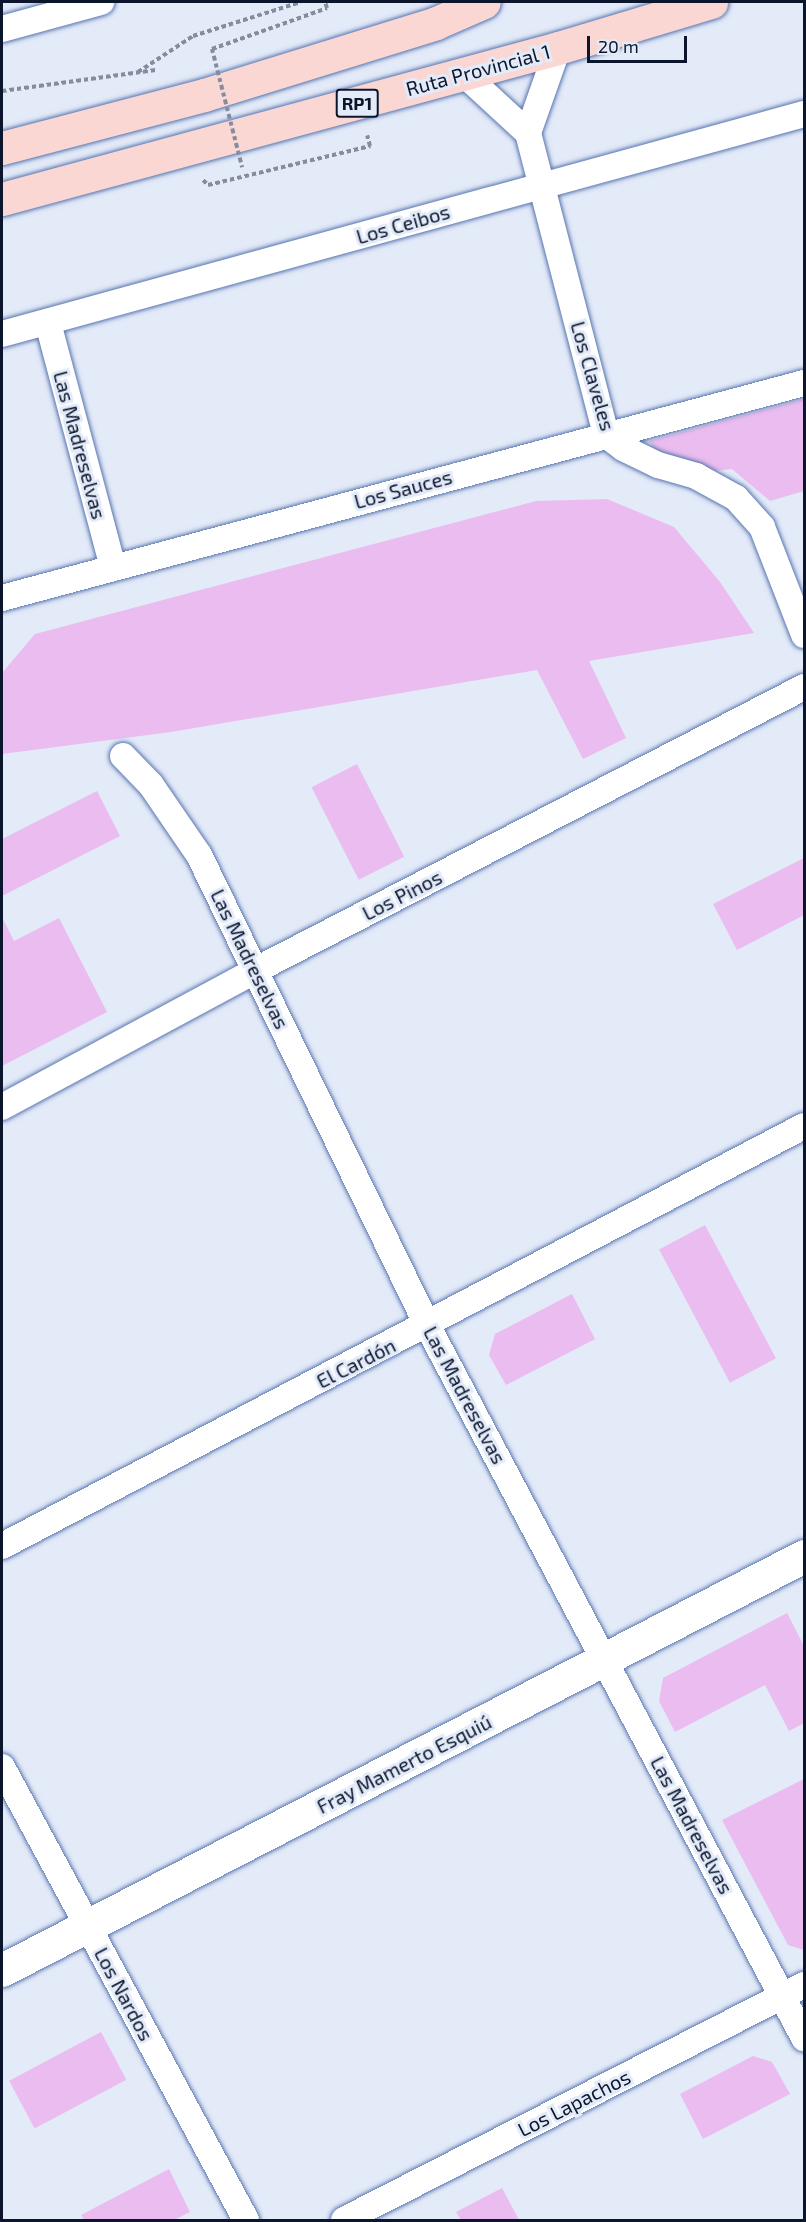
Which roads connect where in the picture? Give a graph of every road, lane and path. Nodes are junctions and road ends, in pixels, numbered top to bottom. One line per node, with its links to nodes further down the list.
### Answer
1 (101, 2): 6 (street)
2 (301, 2): 11 (path)
3 (325, 2): 17 (path, bridge)
4 (484, 2): 16 (main road)
5 (711, 2): 7 (main road, Ruta Provincial 1 / RP1)
6 (2, 29)
7 (558, 48): 12 (main road, Ruta Provincial 1 / RP1); 15 (street)
8 (224, 61): 9 (path)
9 (213, 62)
10 (158, 70): 11 (path)
11 (136, 73): 13 (path)
12 (464, 74): 15 (street); 19 (main road, Ruta Provincial 1 / RP1)
13 (2, 91)
14 (804, 114): 18 (street, Los Ceibos)
15 (528, 133): 18 (street, Los Claveles)
16 (2, 148)
17 (242, 167)
18 (542, 185): 20 (street, Los Ceibos); 23 (street, Los Claveles)
19 (2, 199)
20 (48, 322): 21 (street, Los Ceibos); 24 (street, Las Madreselvas)
21 (2, 334)
22 (804, 383): 23 (street, Los Sauces)
23 (606, 435): 24 (street, Los Sauces); 26 (street, Los Claveles)
24 (112, 567): 25 (street, Los Sauces)
25 (2, 598)
26 (804, 635)
27 (804, 687): 29 (street, Los Pinos)
28 (123, 756): 29 (street, Las Madreselvas)
29 (256, 970): 30 (street, Los Pinos); 32 (street, Las Madreselvas)
30 (2, 1107)
31 (804, 1126): 32 (street, El Cardón)
32 (427, 1325): 33 (street, El Cardón); 35 (street, Las Madreselvas)
33 (2, 1546)
34 (804, 1556): 35 (street, Fray Mamerto Esquiú)
35 (606, 1661): 37 (street, Fray Mamerto Esquiú); 40 (street, Las Madreselvas)
36 (2, 1767): 37 (street, Los Nardos)
37 (87, 1926): 38 (street, Fray Mamerto Esquiú); 42 (street, Los Nardos)
38 (2, 1970)
39 (804, 1985): 40 (street, Los Lapachos)
40 (782, 1997): 41 (street, Las Madreselvas); 43 (street, Los Lapachos)
41 (804, 2038)
42 (246, 2220)
43 (344, 2220)

